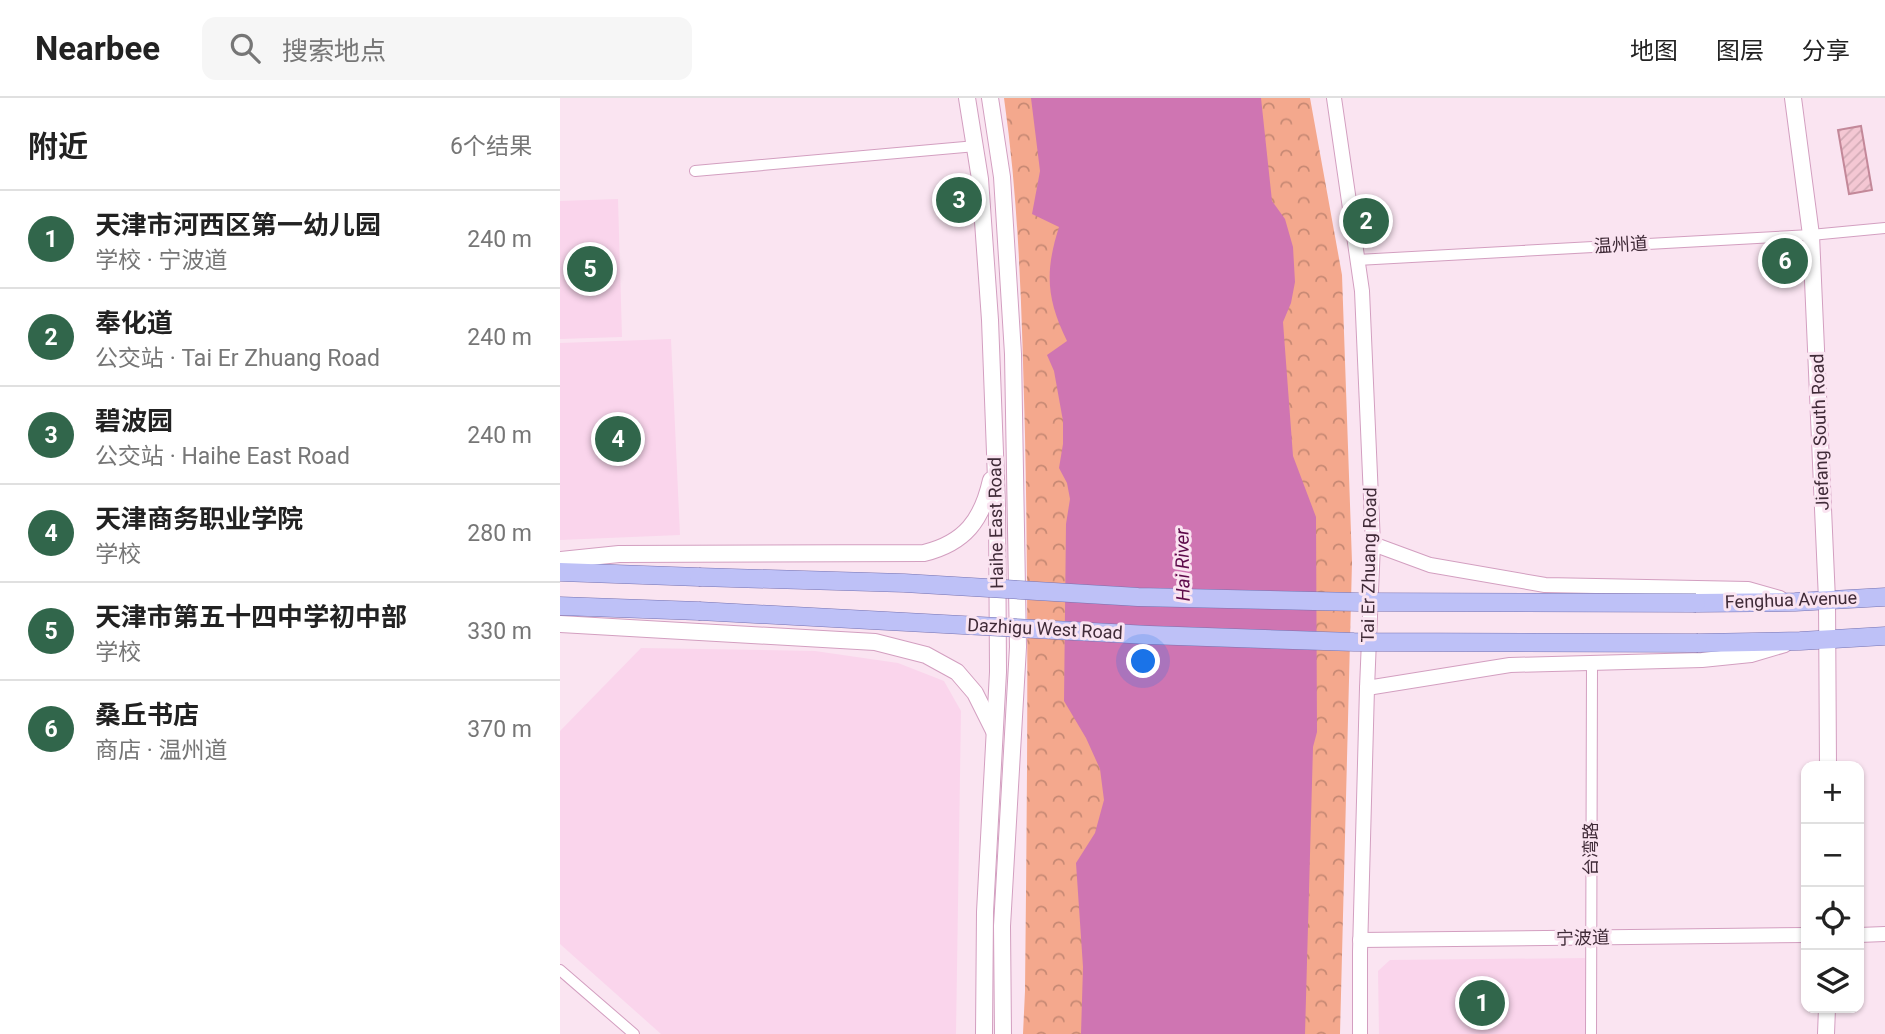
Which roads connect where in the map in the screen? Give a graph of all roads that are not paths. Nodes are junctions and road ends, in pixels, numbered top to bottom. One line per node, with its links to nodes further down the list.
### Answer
1 (967, 98): 5 (main road, Haihe East Road)
2 (990, 98): 36 (main road, Haihe East Road)
3 (1334, 98): 9 (street, Tai Er Zhuang Road)
4 (1793, 98): 8 (main road, Jiefang South Road)
5 (976, 146): 6 (street); 10 (main road, Haihe East Road)
6 (695, 171)
7 (1885, 228): 8 (street, 温州道)
8 (1811, 235): 9 (street, 温州道); 15 (main road, Jiefang South Road)
9 (1357, 260): 11 (street, Tai Er Zhuang Road)
10 (996, 461): 12 (main road); 25 (main road, Haihe East Road)
11 (1374, 544): 16 (street); 24 (street, Tai Er Zhuang Road)
12 (560, 560)
13 (560, 572): 17 (main road, Dazhigu West Road, bridge)
14 (1885, 597): 15 (main road, Fenghua Avenue)
15 (1827, 600): 16 (main road, Fenghua Avenue); 21 (main road, Jiefang South Road)
16 (1795, 602): 17 (main road, Fenghua Avenue)
17 (1696, 603)
18 (560, 606): 22 (main road, Dazhigu West Road, bridge)
19 (560, 624): 25 (main road)
20 (1885, 636): 21 (main road)
21 (1828, 639): 22 (main road); 26 (main road, Jiefang South Road)
22 (1800, 641): 23 (street)
23 (1592, 664): 24 (street); 30 (street, 台湾路)
24 (1367, 688): 31 (street, Tai Er Zhuang Road)
25 (995, 732): 35 (main road, Haihe East Road)
26 (1828, 761)
27 (1864, 934): 28 (street)
28 (1885, 934)
29 (1801, 935): 30 (street, 宁波道)
30 (1590, 938): 31 (street, 宁波道); 38 (street, 台湾路)
31 (1360, 940): 37 (street, Tai Er Zhuang Road)
32 (560, 970): 34 (street)
33 (1826, 1013): 39 (main road)
34 (634, 1034)
35 (984, 1034)
36 (1003, 1034)
37 (1360, 1034)
38 (1591, 1034)
39 (1826, 1034)

